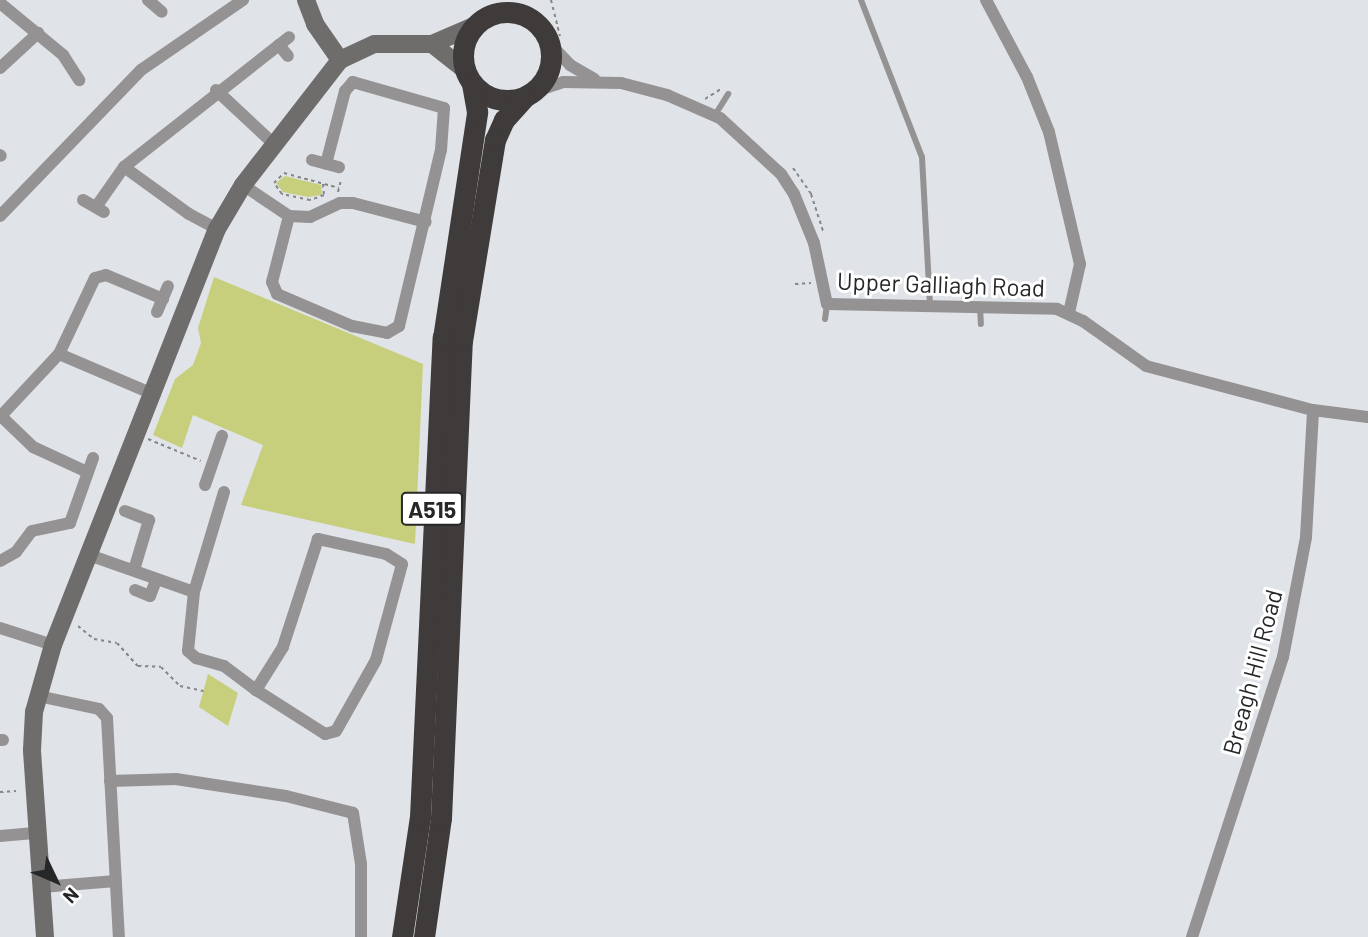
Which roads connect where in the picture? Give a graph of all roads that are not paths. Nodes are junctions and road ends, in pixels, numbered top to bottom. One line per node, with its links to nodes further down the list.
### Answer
1 (148, 0): 8 (street)
2 (243, 0): 31 (street)
3 (306, 0): 15 (street)
4 (539, 0): 10 (highway)
5 (861, 0): 37 (lane)
6 (986, 0): 39 (street, Upper Galliagh Road)
7 (0, 3): 11 (street)
8 (162, 12)
9 (489, 13): 10 (highway); 12 (street); 17 (highway, A515)
10 (539, 24): 13 (highway)
11 (38, 33): 16 (street); 19 (street)
12 (432, 44): 15 (street); 17 (street)
13 (558, 44): 18 (street, Upper Galliagh Road); 21 (highway, A515)
14 (288, 56): 20 (street)
15 (340, 60): 24 (street)
16 (0, 68)
17 (468, 77): 21 (highway); 69 (highway, A515)
18 (594, 79): 21 (street, Upper Galliagh Road); 23 (street, Upper Galliagh Road)
19 (79, 80)
20 (216, 90): 24 (street); 27 (street)
21 (531, 94): 70 (highway, A515)
22 (728, 94): 23 (lane)
23 (715, 115): 35 (street, Upper Galliagh Road)
24 (274, 144): 29 (street)
25 (312, 160): 26 (street)
26 (326, 164): 28 (street); 33 (street)
27 (124, 167): 30 (street); 34 (street)
28 (339, 167)
29 (243, 185): 32 (street); 34 (street)
30 (83, 200)
31 (0, 216)
32 (289, 216): 33 (street); 33 (street)
33 (426, 222)
34 (217, 229): 43 (street)
35 (827, 304): 37 (street, Upper Galliagh Road); 40 (lane)
36 (980, 305): 37 (street, Upper Galliagh Road); 39 (street, Upper Galliagh Road); 41 (lane)
37 (930, 306)
38 (157, 312): 42 (street)
39 (1069, 313): 44 (street, Upper Galliagh Road)
40 (825, 319)
41 (981, 324)
42 (59, 354): 43 (street); 45 (street)
43 (155, 395): 51 (street)
44 (1312, 410): 46 (street, Upper Galliagh Road); 71 (street, Breagh Hill Road)
45 (1, 417): 49 (street)
46 (1368, 417)
47 (222, 436): 56 (street)
48 (93, 458): 49 (street)
49 (87, 472): 52 (street)
50 (125, 511): 53 (street)
51 (89, 555): 53 (street); 58 (street)
52 (0, 561)
53 (134, 570): 54 (street)
54 (156, 580): 55 (street); 56 (street)
55 (135, 590)
56 (194, 592): 59 (street)
57 (0, 628): 58 (street)
58 (53, 645): 60 (street)
59 (256, 690): 59 (street)
60 (38, 696): 61 (street); 62 (street)
61 (110, 781): 64 (street); 68 (street)
62 (37, 834): 63 (street); 65 (street)
63 (0, 836)
64 (116, 881): 65 (street); 67 (street)
65 (42, 887): 66 (street)
66 (45, 937)
67 (118, 937)
68 (361, 937)
69 (402, 937)
70 (424, 937)
71 (1192, 937)

